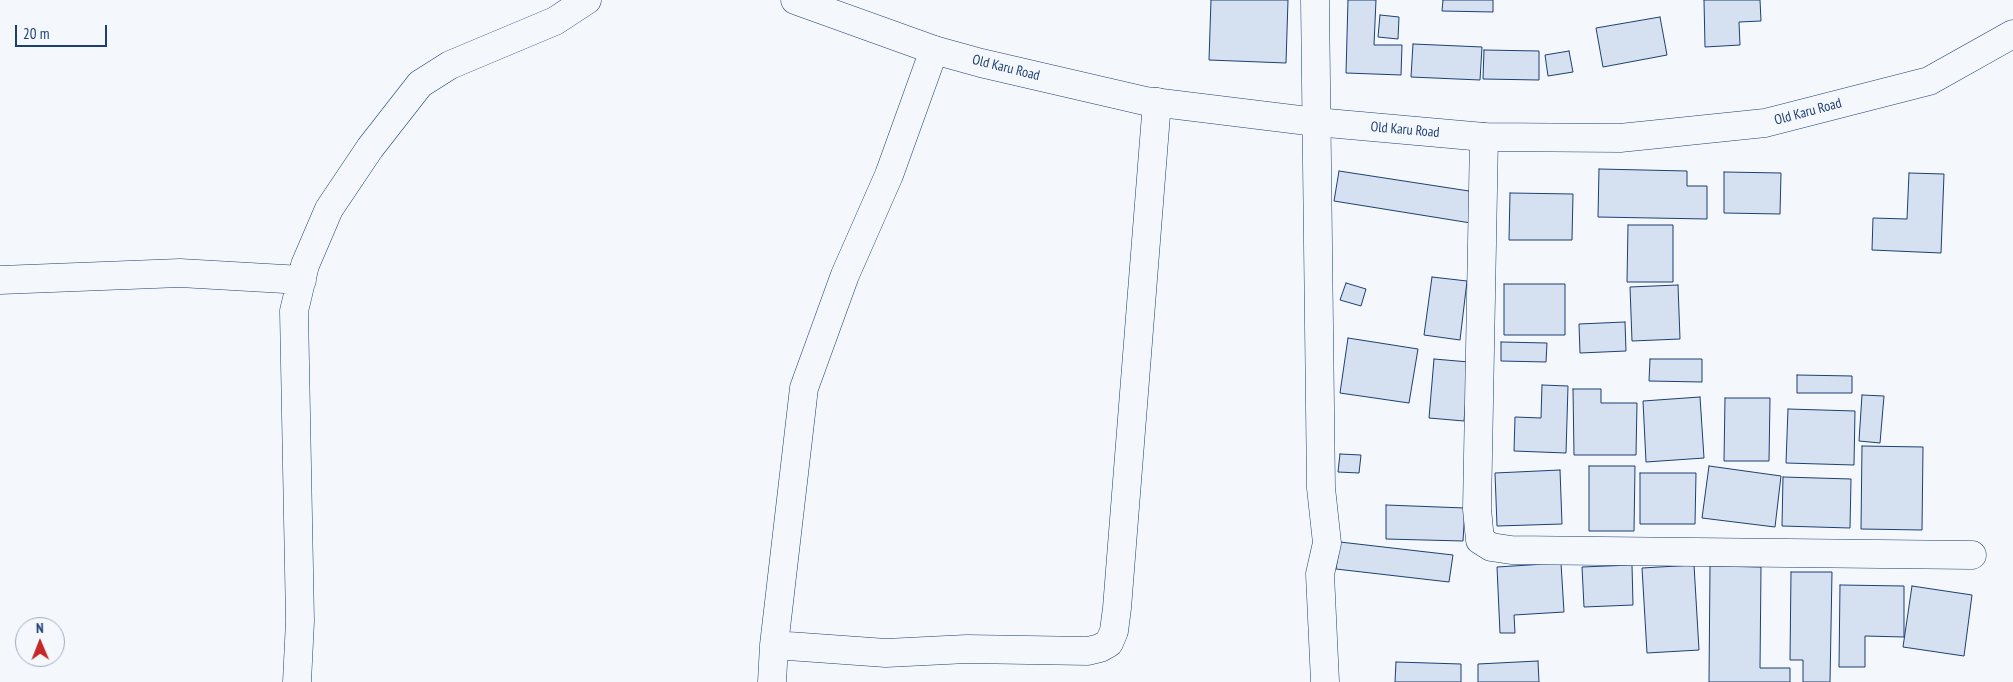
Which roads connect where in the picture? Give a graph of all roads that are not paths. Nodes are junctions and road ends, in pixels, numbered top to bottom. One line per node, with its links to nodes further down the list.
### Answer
1 (588, 0): 10 (street)
2 (795, 0): 5 (street, Old Karu Road)
3 (1315, 0): 7 (street)
4 (2013, 34): 8 (street, Old Karu Road)
5 (934, 50): 6 (street, Old Karu Road); 12 (street)
6 (1157, 102): 7 (street, Old Karu Road); 12 (street)
7 (1316, 122): 8 (street, Old Karu Road); 15 (street)
8 (1484, 137): 11 (street)
9 (0, 280): 10 (street)
10 (302, 280): 13 (street)
11 (1972, 555)
12 (774, 645): 14 (street)
13 (297, 682)
14 (772, 682)
15 (1325, 682)

